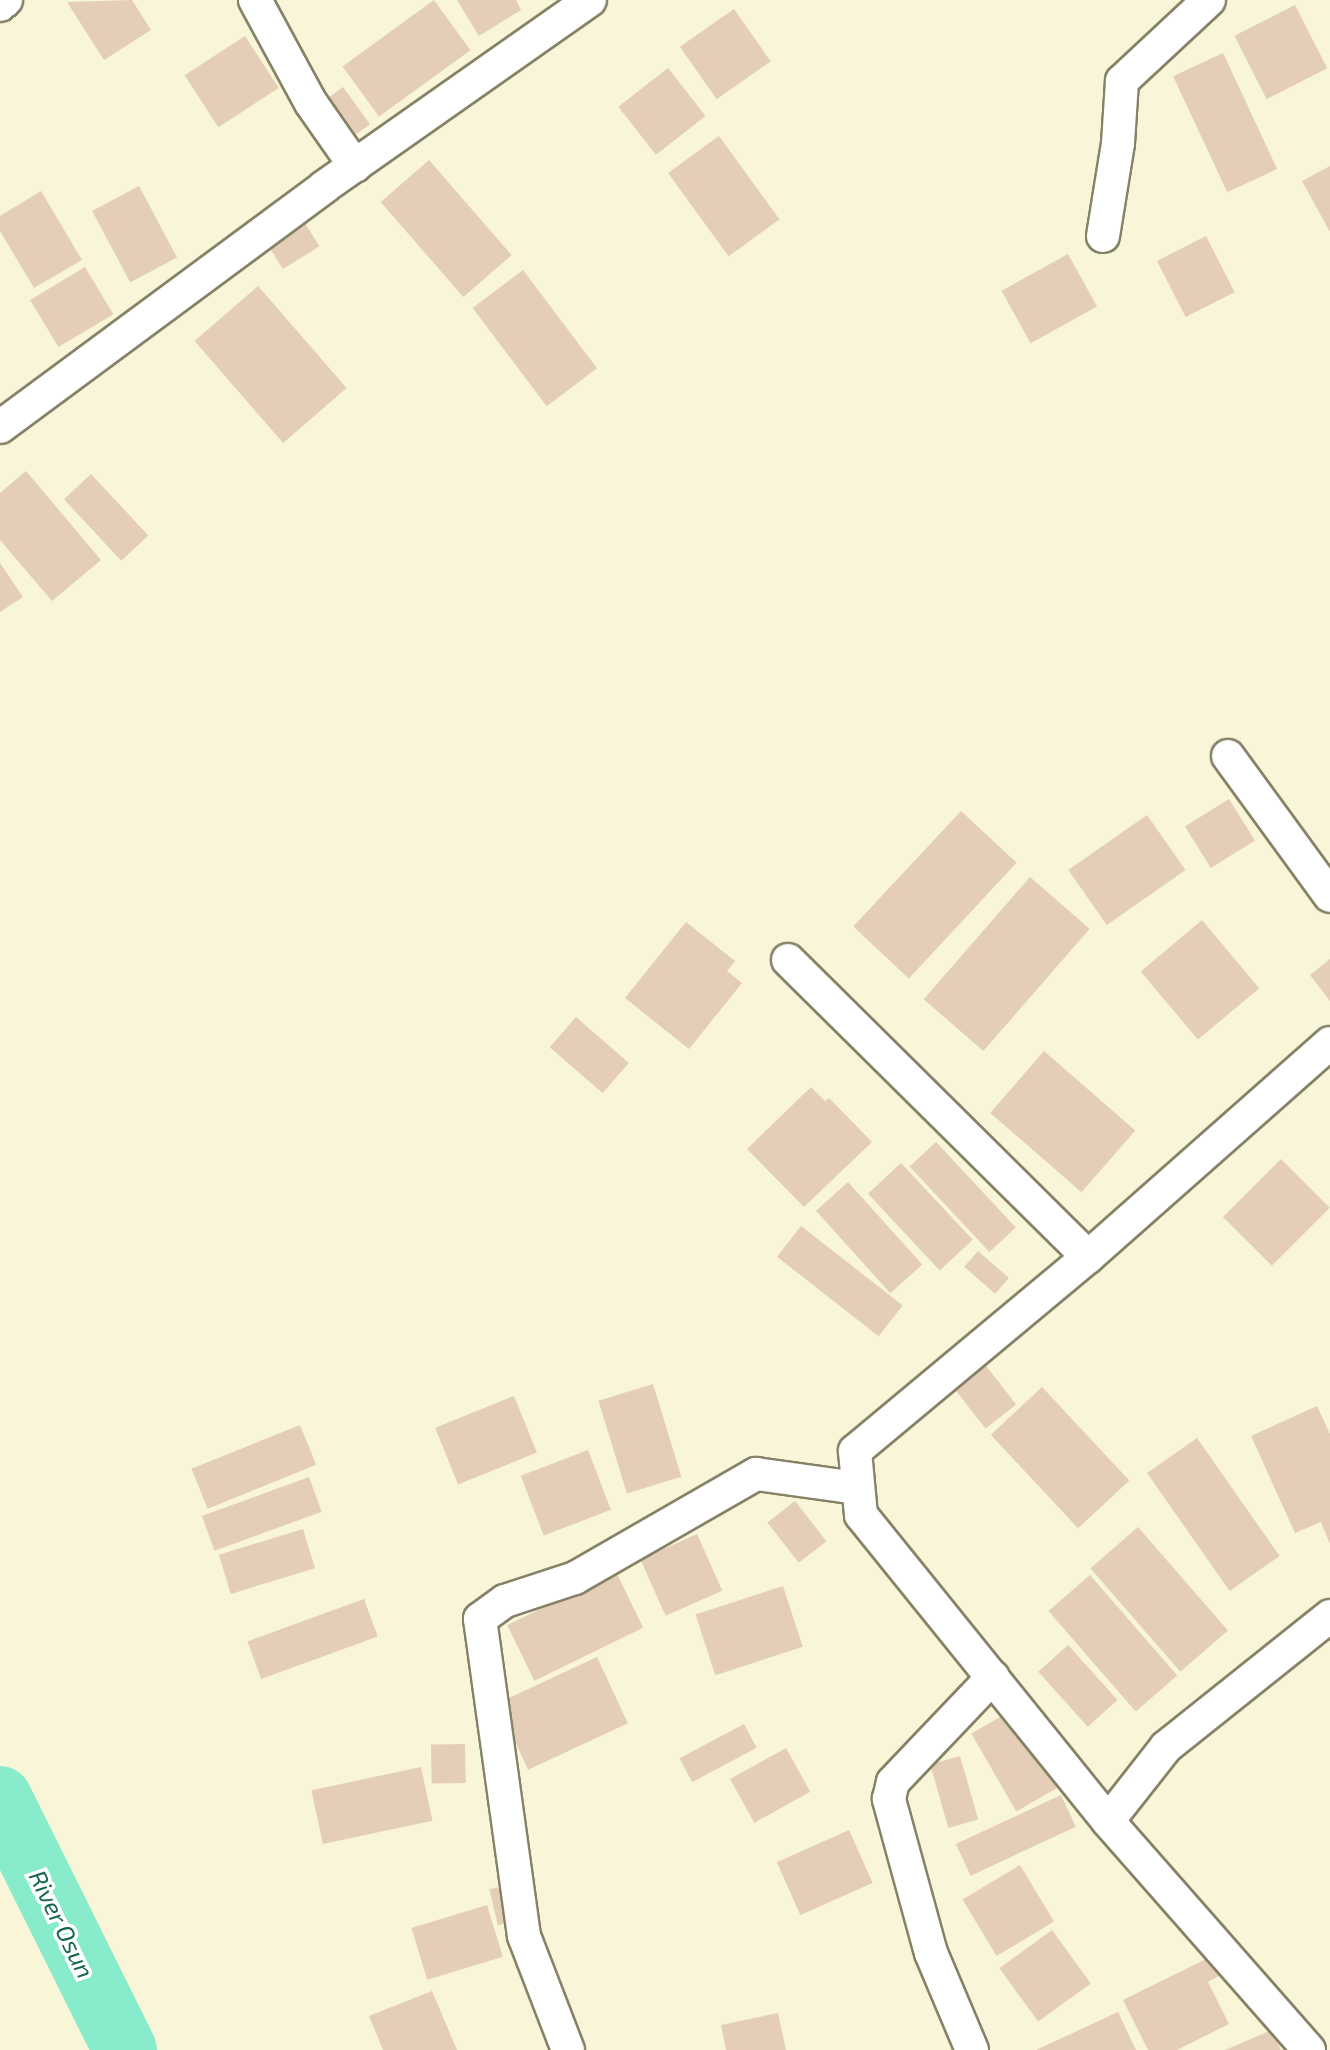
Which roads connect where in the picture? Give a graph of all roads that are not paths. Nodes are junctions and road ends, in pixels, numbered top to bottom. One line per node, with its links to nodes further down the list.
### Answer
1 (6, 0): 5 (street)
2 (255, 0): 6 (street)
3 (590, 0): 6 (street)
4 (1209, 0): 7 (street)
5 (0, 5)
6 (355, 166): 8 (street)
7 (1103, 236)
8 (0, 427)
9 (1228, 756): 10 (street)
10 (1330, 896)
11 (788, 960): 13 (street)
12 (1330, 1043): 13 (street)
13 (1088, 1257): 14 (street)
14 (857, 1488): 16 (street); 18 (street)
15 (1330, 1616): 17 (street)
16 (993, 1677): 17 (street); 19 (street)
17 (1108, 1821): 20 (street)
18 (568, 2050)
19 (972, 2050)
20 (1309, 2050)

